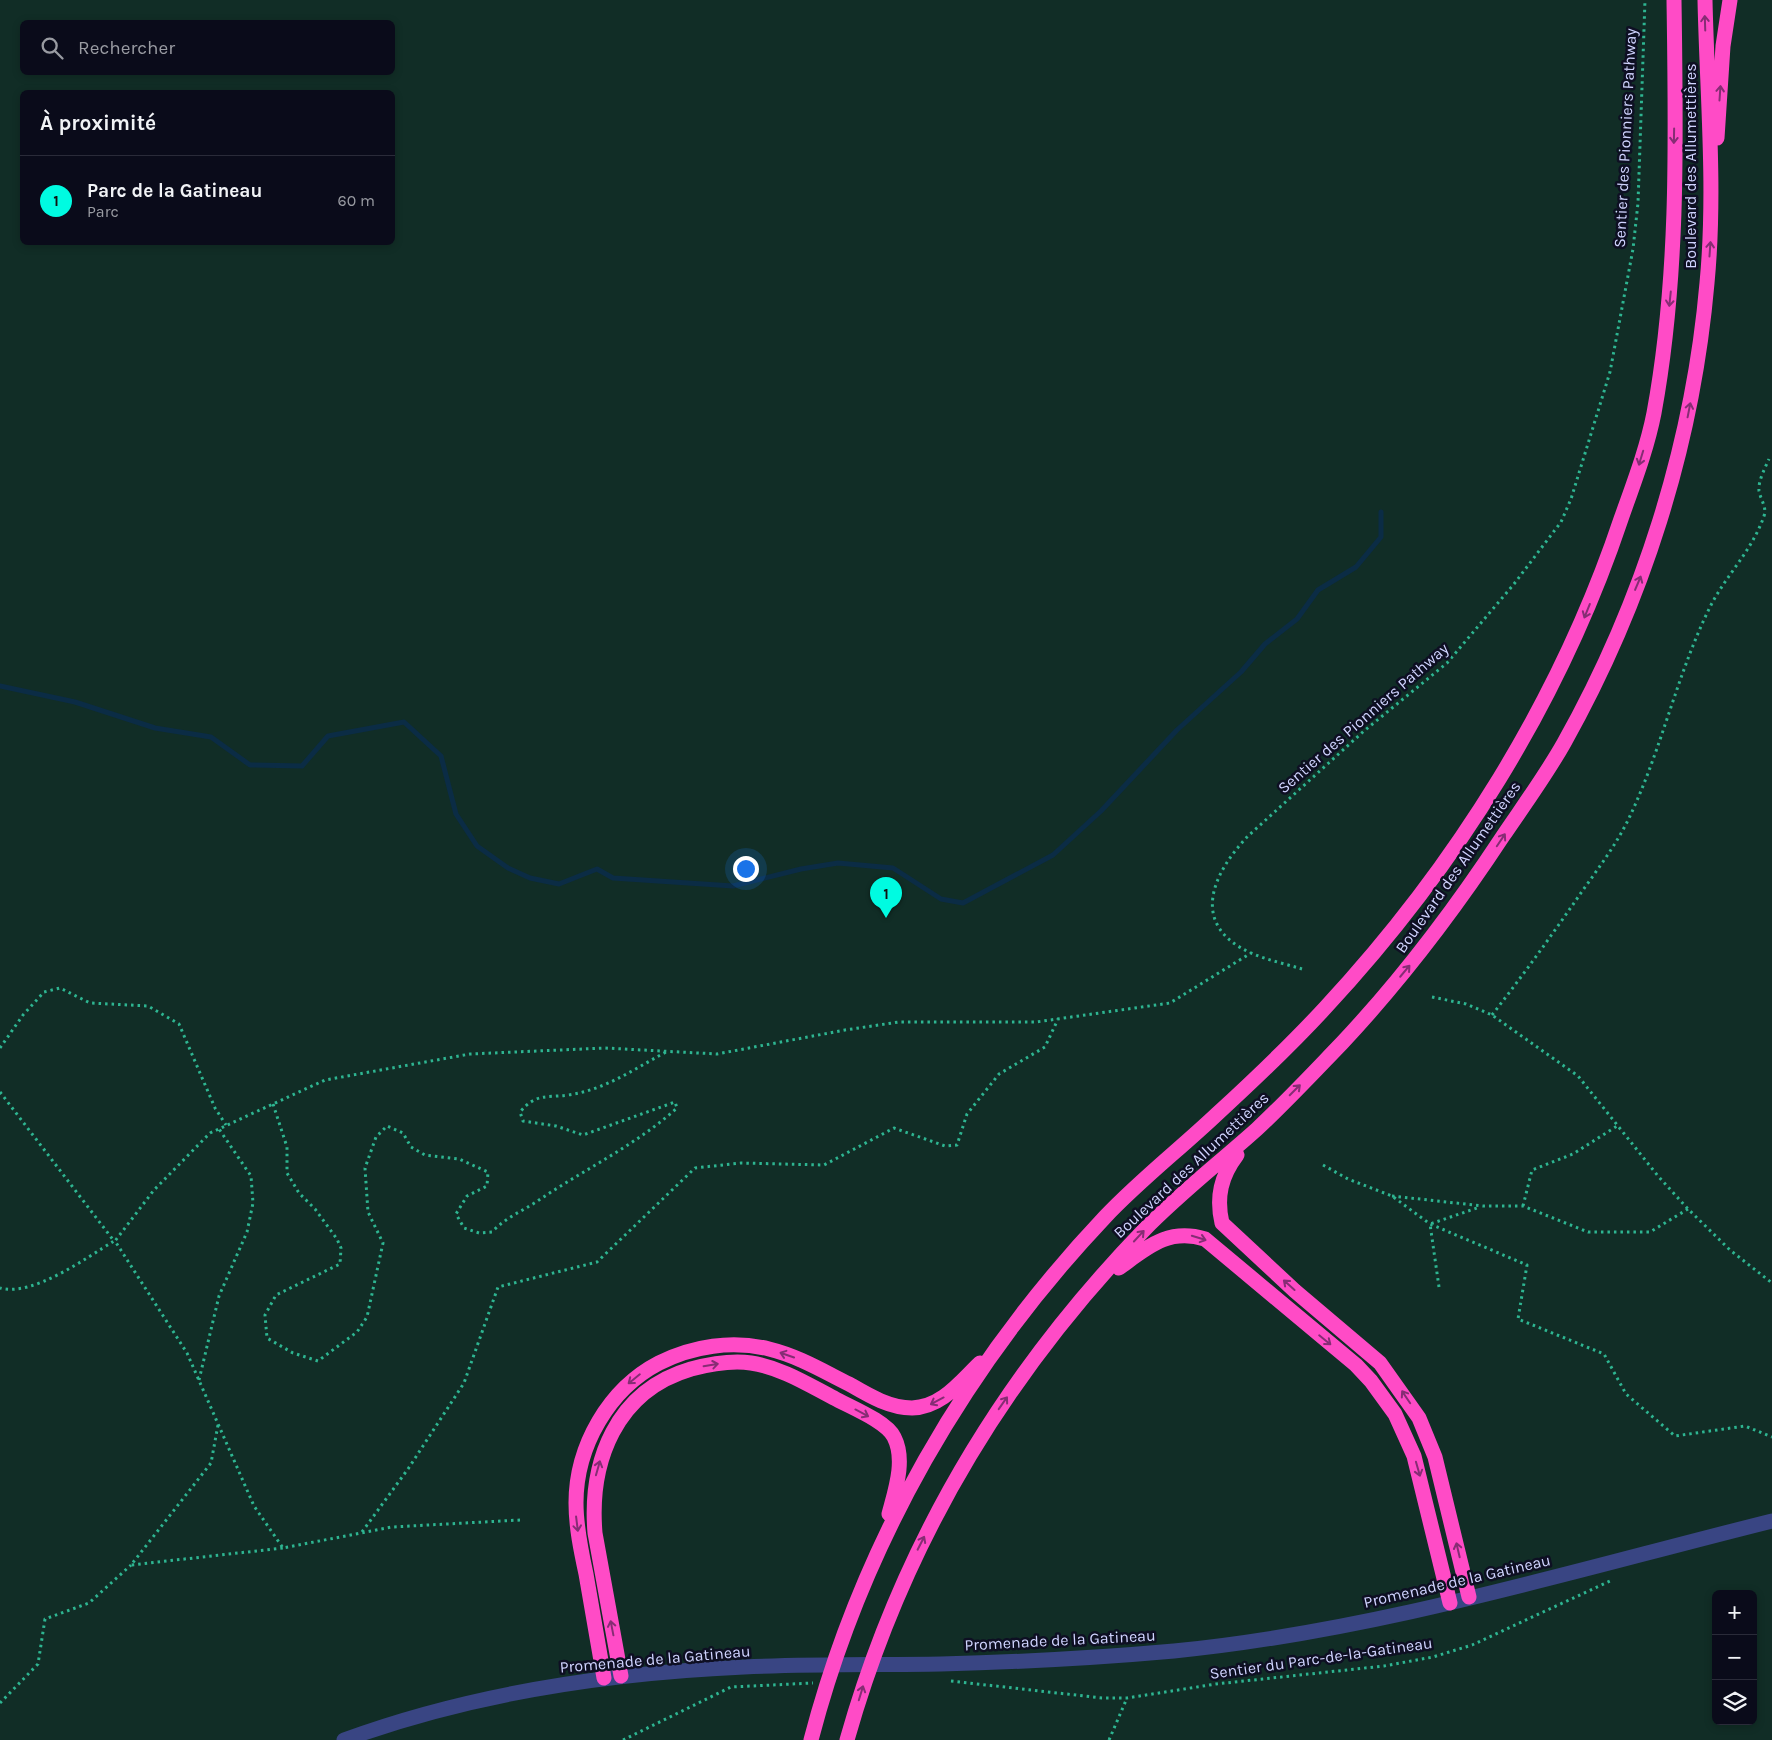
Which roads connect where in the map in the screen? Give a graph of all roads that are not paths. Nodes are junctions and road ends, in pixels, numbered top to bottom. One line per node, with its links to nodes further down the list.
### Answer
1 (1674, 0): 7 (highway, Boulevard des Allumettières, one-way to 7)
2 (1705, 0): 4 (highway, Boulevard des Allumettières, one-way to 2)
3 (1730, 0): 4 (highway, one-way to 3)
4 (1711, 229): 5 (highway, Boulevard des Allumettières, one-way to 4)
5 (1261, 1125): 6 (highway, Boulevard des Allumettières, one-way to 5); 10 (highway, one-way to 5)
6 (1095, 1284): 11 (highway, one-way to 11); 16 (highway, Boulevard des Allumettières, one-way to 6)
7 (999, 1345): 9 (highway, Boulevard des Allumettières); 13 (highway, one-way to 13)
8 (1772, 1521): 10 (street, Promenade de la Gatineau)
9 (878, 1550): 12 (highway, one-way to 9); 15 (highway, Boulevard des Allumettières)
10 (1469, 1598): 11 (street, Promenade de la Gatineau)
11 (1450, 1603): 12 (street, Promenade de la Gatineau)
12 (621, 1676): 13 (street, Promenade de la Gatineau)
13 (604, 1678): 14 (street, Promenade de la Gatineau)
14 (344, 1740)
15 (812, 1740)
16 (847, 1740)

